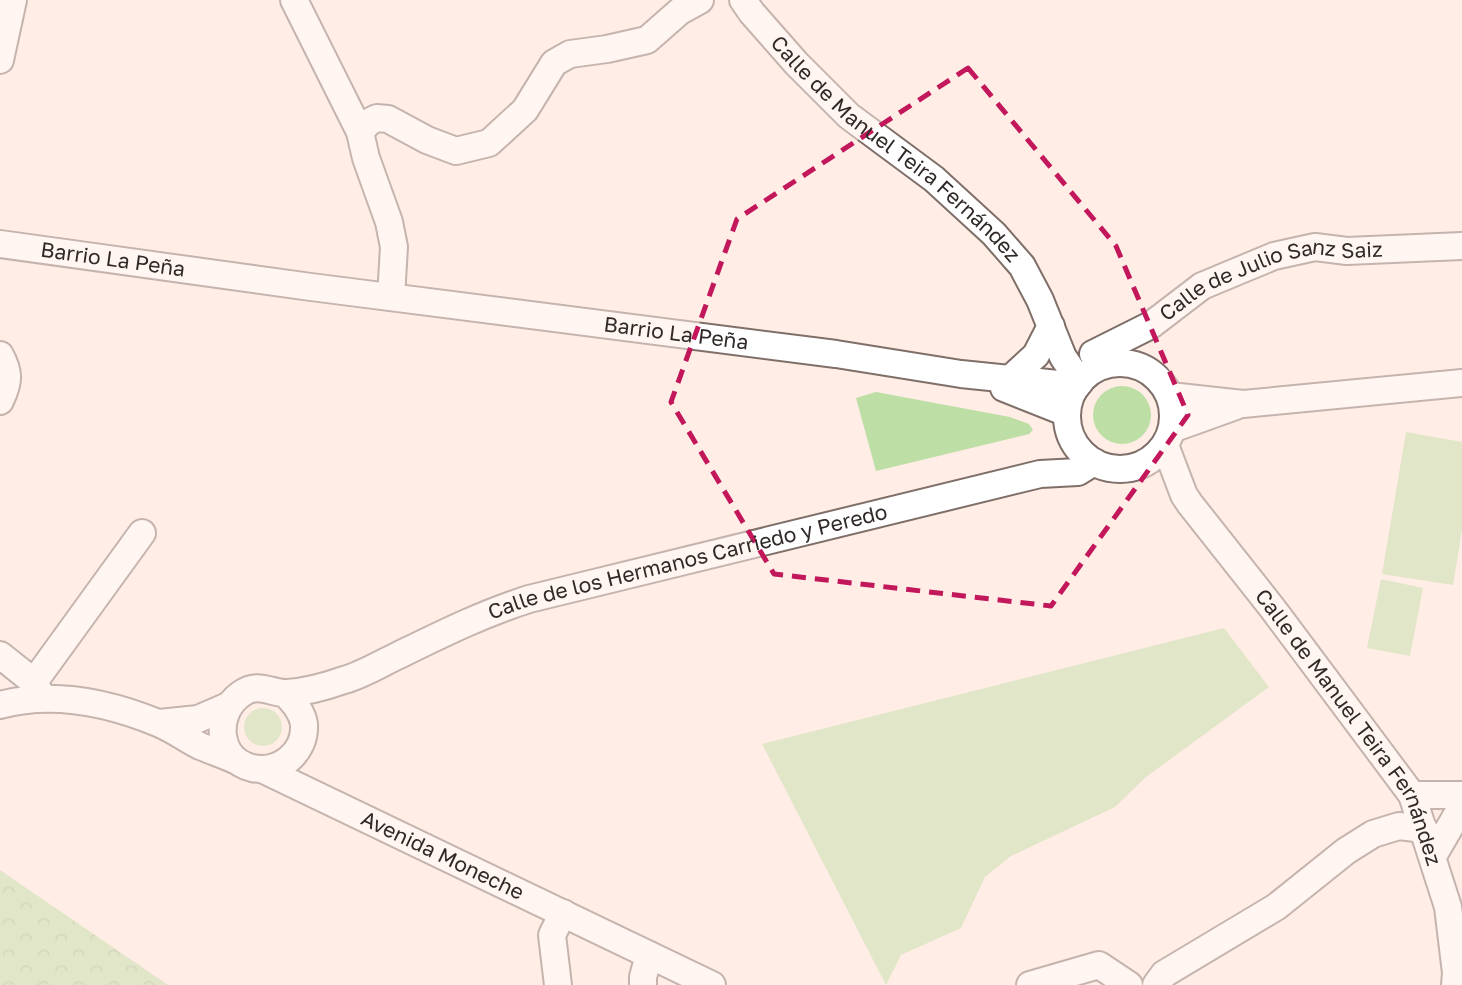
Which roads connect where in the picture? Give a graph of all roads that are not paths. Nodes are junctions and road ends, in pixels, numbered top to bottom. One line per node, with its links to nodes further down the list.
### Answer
1 (13, 0): 5 (street)
2 (294, 0): 6 (street)
3 (743, 0): 10 (street, Calle de Manuel Teira Fernández)
4 (690, 5): 6 (street)
5 (0, 60)
6 (360, 132): 9 (street)
7 (0, 244): 9 (street, Barrio La Peña)
8 (1462, 246): 13 (street, Calle de Julio Sanz Saiz)
9 (391, 297): 14 (street, Barrio La Peña)
10 (1040, 300): 11 (street, Calle de Manuel Teira Fernández); 13 (street, Calle de Manuel Teira Fernández)
11 (1052, 327): 15 (street); 17 (street, Calle de Manuel Teira Fernández)
12 (0, 355): 19 (street)
13 (1100, 359): 17 (street); 18 (street)
14 (961, 374): 15 (street, Barrio La Peña); 21 (street, Barrio La Peña)
15 (1011, 378): 17 (street, Barrio La Peña)
16 (1462, 383): 20 (street)
17 (1078, 384): 21 (street)
18 (1170, 396): 20 (street); 22 (street)
19 (0, 401)
20 (1242, 404): 22 (street)
21 (1067, 413): 23 (street)
22 (1168, 437): 25 (street); 27 (street, Calle de Manuel Teira Fernández)
23 (1073, 440): 24 (street); 26 (street)
24 (1094, 462): 25 (street); 26 (street, Calle de los Hermanos Carriedo y Peredo)
25 (1140, 466): 27 (street, Calle de Manuel Teira Fernández)
26 (1041, 474): 30 (street, Calle de los Hermanos Carriedo y Peredo)
27 (1184, 495): 39 (street, Calle de Manuel Teira Fernández)
28 (142, 533): 31 (street)
29 (0, 656): 31 (street)
30 (346, 680): 32 (street, Calle de los Hermanos Carriedo y Peredo); 36 (street, Calle de los Hermanos Carriedo y Peredo)
31 (38, 690): 33 (street); 35 (street)
32 (285, 694): 34 (street); 36 (street)
33 (0, 705)
34 (228, 706): 35 (street); 37 (street)
35 (159, 723): 37 (street)
36 (303, 732): 38 (street); 41 (street)
37 (235, 760): 38 (street)
38 (264, 770): 41 (street, Avenida Moneche)
39 (1412, 795): 40 (street); 43 (street, Calle de Manuel Teira Fernández)
40 (1462, 795)
41 (323, 799): 45 (street, Avenida Moneche)
42 (1462, 806): 44 (street)
43 (1423, 829): 44 (street, Calle de Manuel Teira Fernández); 52 (street)
44 (1433, 856): 53 (street, Calle de Manuel Teira Fernández)
45 (563, 913): 46 (street, Avenida Moneche); 47 (street)
46 (649, 955): 48 (street); 49 (street, Avenida Moneche)
47 (558, 985)
48 (643, 985)
49 (712, 985)
50 (1030, 985): 51 (street)
51 (1129, 985)
52 (1156, 985)
53 (1455, 985)

